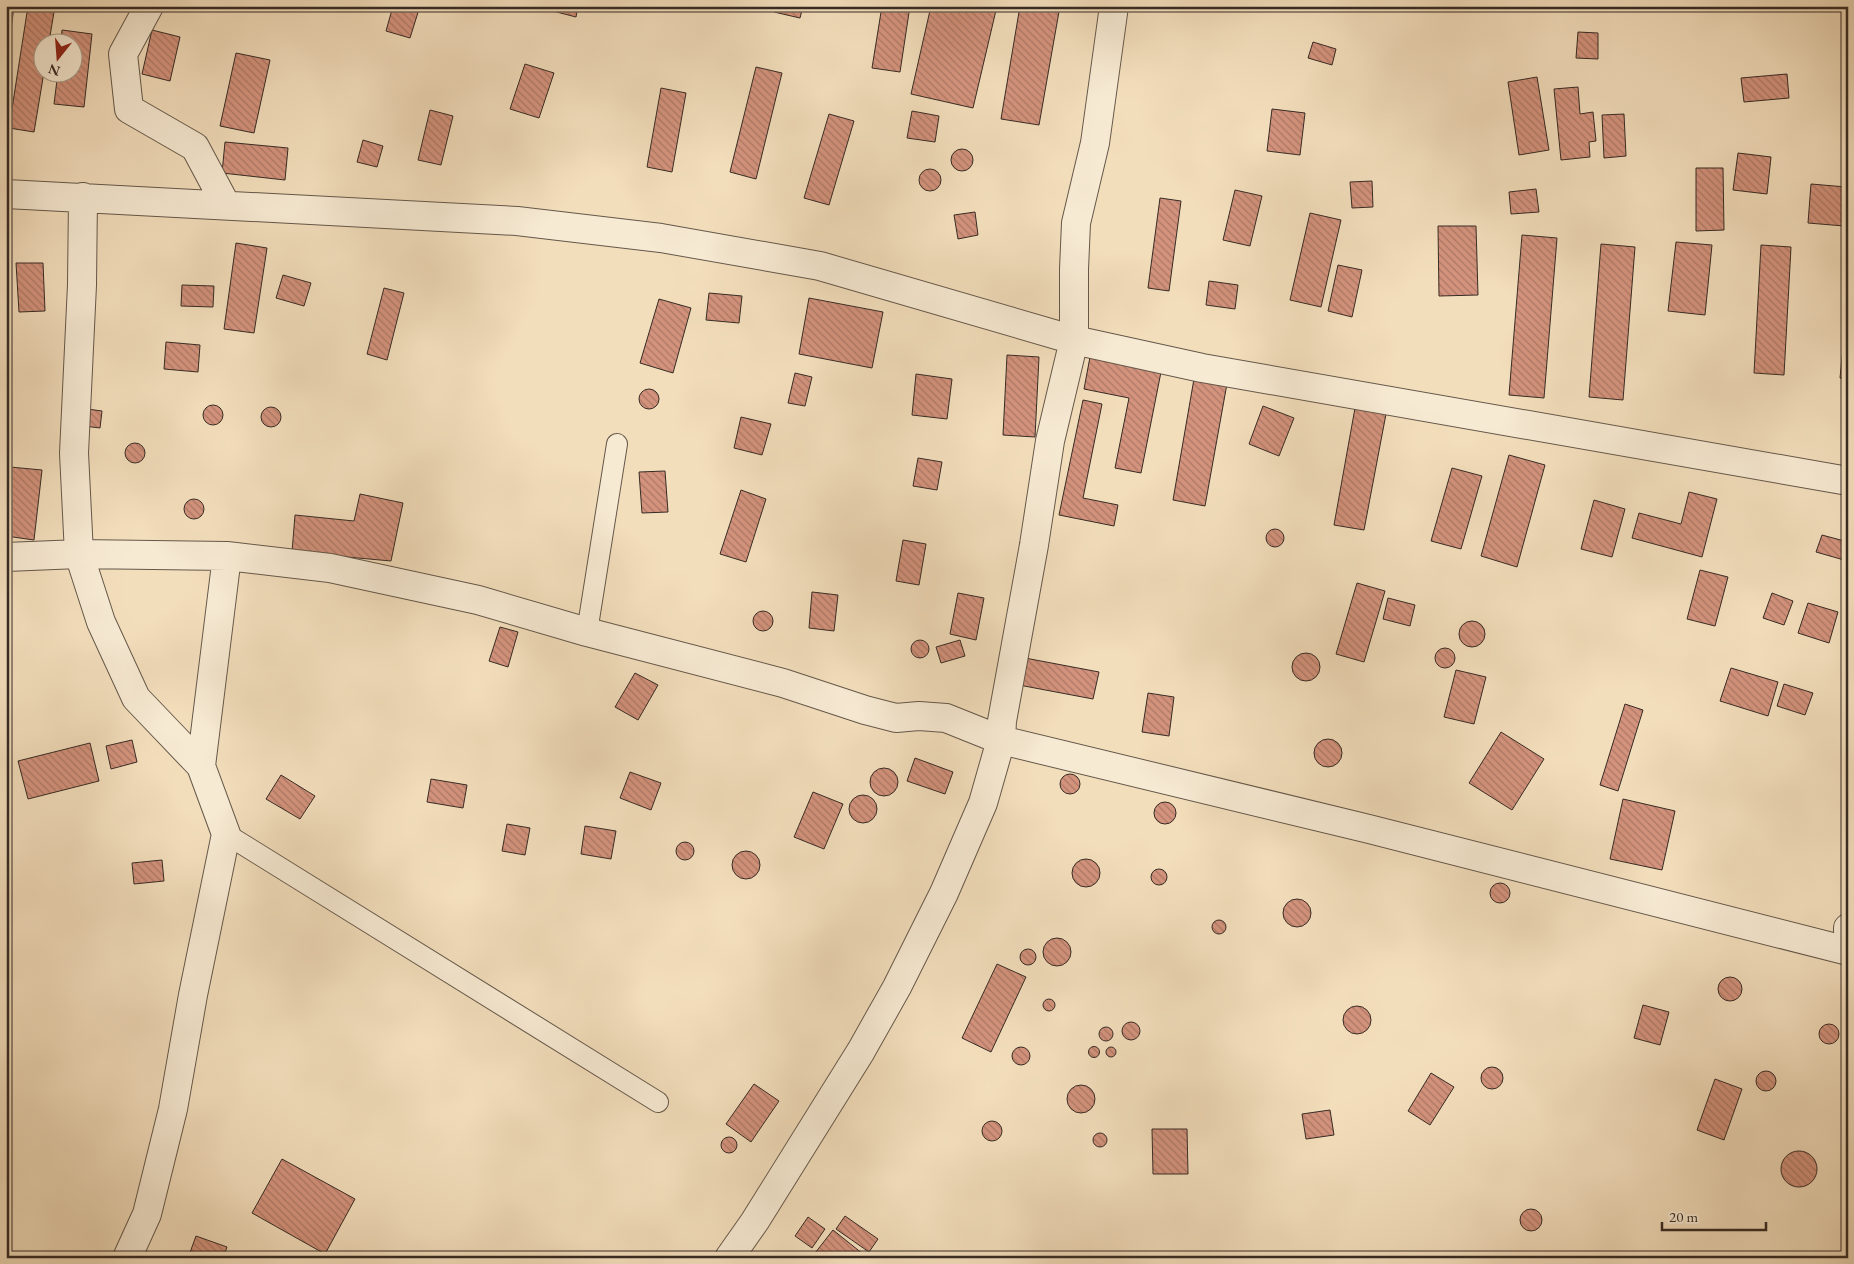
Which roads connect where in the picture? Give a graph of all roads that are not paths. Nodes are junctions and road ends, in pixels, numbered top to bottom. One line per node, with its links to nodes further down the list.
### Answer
1 (149, 6): 5 (street)
2 (1114, 6): 6 (street)
3 (6, 194): 4 (street)
4 (83, 197): 5 (street); 9 (street)
5 (226, 205): 6 (street)
6 (1074, 340): 8 (street); 13 (street)
7 (617, 444): 12 (lane)
8 (1848, 481)
9 (79, 554): 10 (street); 11 (street); 14 (street)
10 (227, 556): 12 (street); 14 (street)
11 (6, 557)
12 (588, 632): 13 (street)
13 (1001, 740): 16 (street); 19 (street)
14 (201, 766): 15 (street)
15 (226, 834): 17 (lane); 18 (street)
16 (1848, 951)
17 (658, 1102)
18 (127, 1258)
19 (729, 1258)

